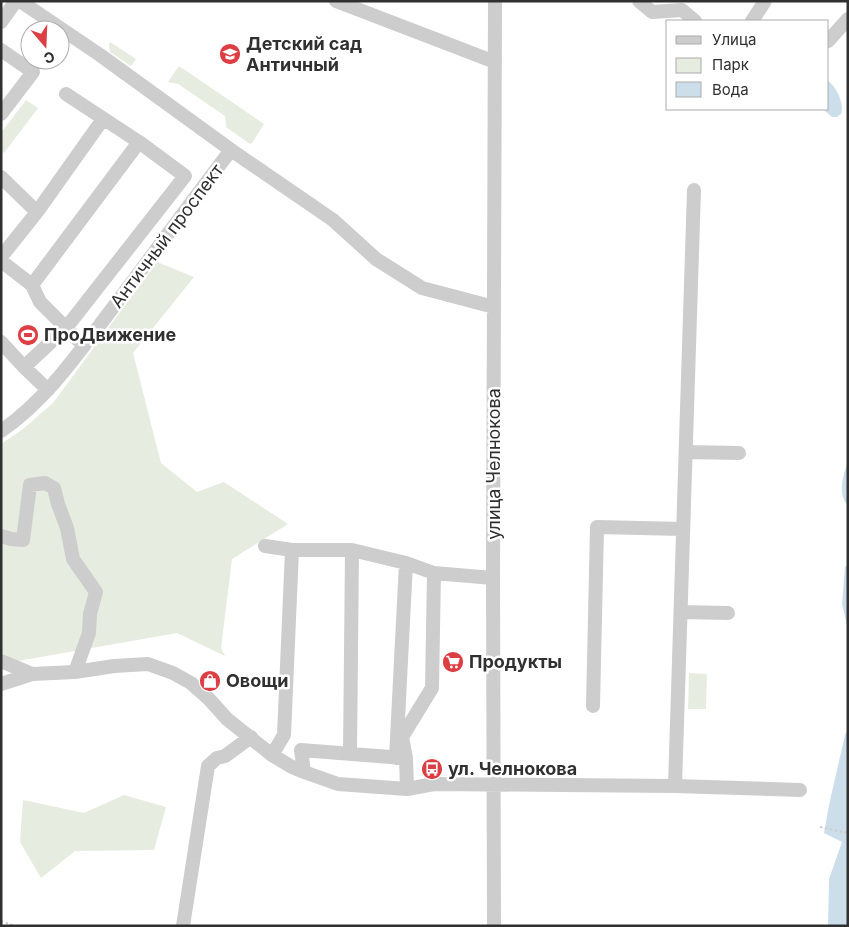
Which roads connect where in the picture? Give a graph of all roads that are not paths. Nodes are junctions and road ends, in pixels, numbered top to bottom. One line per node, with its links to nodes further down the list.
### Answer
1 (18, 1): 9 (street); 17 (street, Античный проспект)
2 (336, 1): 12 (street)
3 (495, 1): 12 (street, улица Челнокова)
4 (639, 1): 7 (street)
5 (765, 1): 8 (street)
6 (848, 19): 10 (street)
7 (694, 20)
8 (753, 20)
9 (1, 22)
10 (829, 41)
11 (1, 50): 14 (street)
12 (495, 62): 23 (street, улица Челнокова)
13 (66, 94): 15 (street)
14 (1, 114)
15 (103, 119): 16 (street); 20 (street)
16 (139, 142): 22 (street); 24 (street)
17 (231, 150): 23 (street, Античный проспект); 26 (street, Античный проспект)
18 (1, 177): 20 (street)
19 (694, 190): 30 (street)
20 (37, 212): 21 (street)
21 (3, 253): 22 (street)
22 (32, 285): 24 (street)
23 (494, 307): 39 (street, улица Челнокова)
24 (66, 328): 26 (street); 27 (street)
25 (1, 342): 27 (street)
26 (84, 346): 28 (street, Античный проспект)
27 (24, 368): 28 (street)
28 (48, 390): 29 (street, Античный проспект)
29 (1, 431)
30 (686, 452): 31 (street); 32 (street)
31 (739, 453)
32 (683, 529): 40 (street); 46 (street)
33 (1, 536): 43 (street)
34 (265, 546): 35 (street)
35 (292, 550): 36 (street); 48 (street)
36 (352, 550): 37 (street); 49 (street)
37 (406, 563): 38 (street); 50 (street)
38 (434, 574): 39 (street); 50 (street)
39 (493, 578): 52 (street, улица Челнокова)
40 (680, 612): 41 (street); 53 (street)
41 (728, 613)
42 (1, 661): 44 (street)
43 (75, 672): 44 (street); 47 (street)
44 (32, 674): 45 (street)
45 (1, 684)
46 (593, 706)
47 (250, 737): 48 (street); 56 (street)
48 (272, 754): 51 (street)
49 (350, 754): 50 (street); 51 (street)
50 (401, 758): 54 (street)
51 (304, 772): 54 (street)
52 (494, 785): 53 (street); 54 (street); 57 (street, улица Челнокова)
53 (675, 786): 55 (street)
54 (407, 789)
55 (800, 790)
56 (183, 926)
57 (494, 926)

